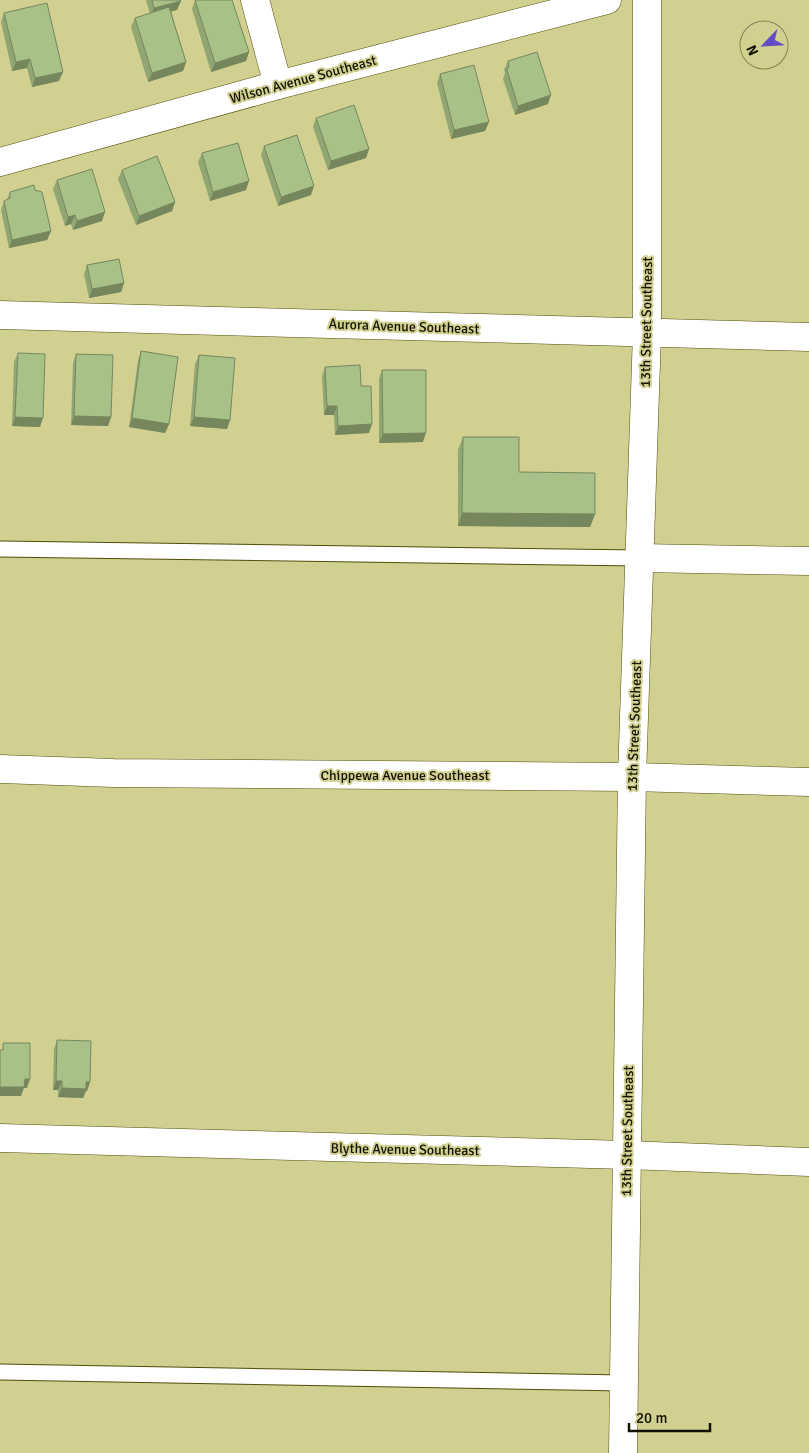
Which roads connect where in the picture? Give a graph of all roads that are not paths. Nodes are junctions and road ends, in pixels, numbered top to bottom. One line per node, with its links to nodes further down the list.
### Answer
1 (255, 0): 4 (street)
2 (607, 0): 4 (street, Wilson Avenue Southeast)
3 (647, 0): 7 (street, 13th Street Southeast)
4 (278, 85): 5 (street, Wilson Avenue Southeast)
5 (0, 162)
6 (0, 315): 7 (street, Aurora Avenue Southeast)
7 (647, 333): 8 (street, Aurora Avenue Southeast); 10 (street, 13th Street Southeast)
8 (809, 337)
9 (0, 549): 10 (lane)
10 (639, 558): 11 (street); 13 (street, 13th Street Southeast)
11 (809, 561)
12 (0, 769): 13 (street, Chippewa Avenue Southeast)
13 (632, 777): 14 (street, Chippewa Avenue Southeast); 16 (street, 13th Street Southeast)
14 (809, 782)
15 (0, 1138): 16 (street, Blythe Avenue Southeast)
16 (627, 1155): 17 (street, Blythe Avenue Southeast); 19 (street, 13th Street Southeast)
17 (809, 1162)
18 (0, 1372): 19 (lane)
19 (624, 1383): 20 (street, 13th Street Southeast)
20 (624, 1453)

